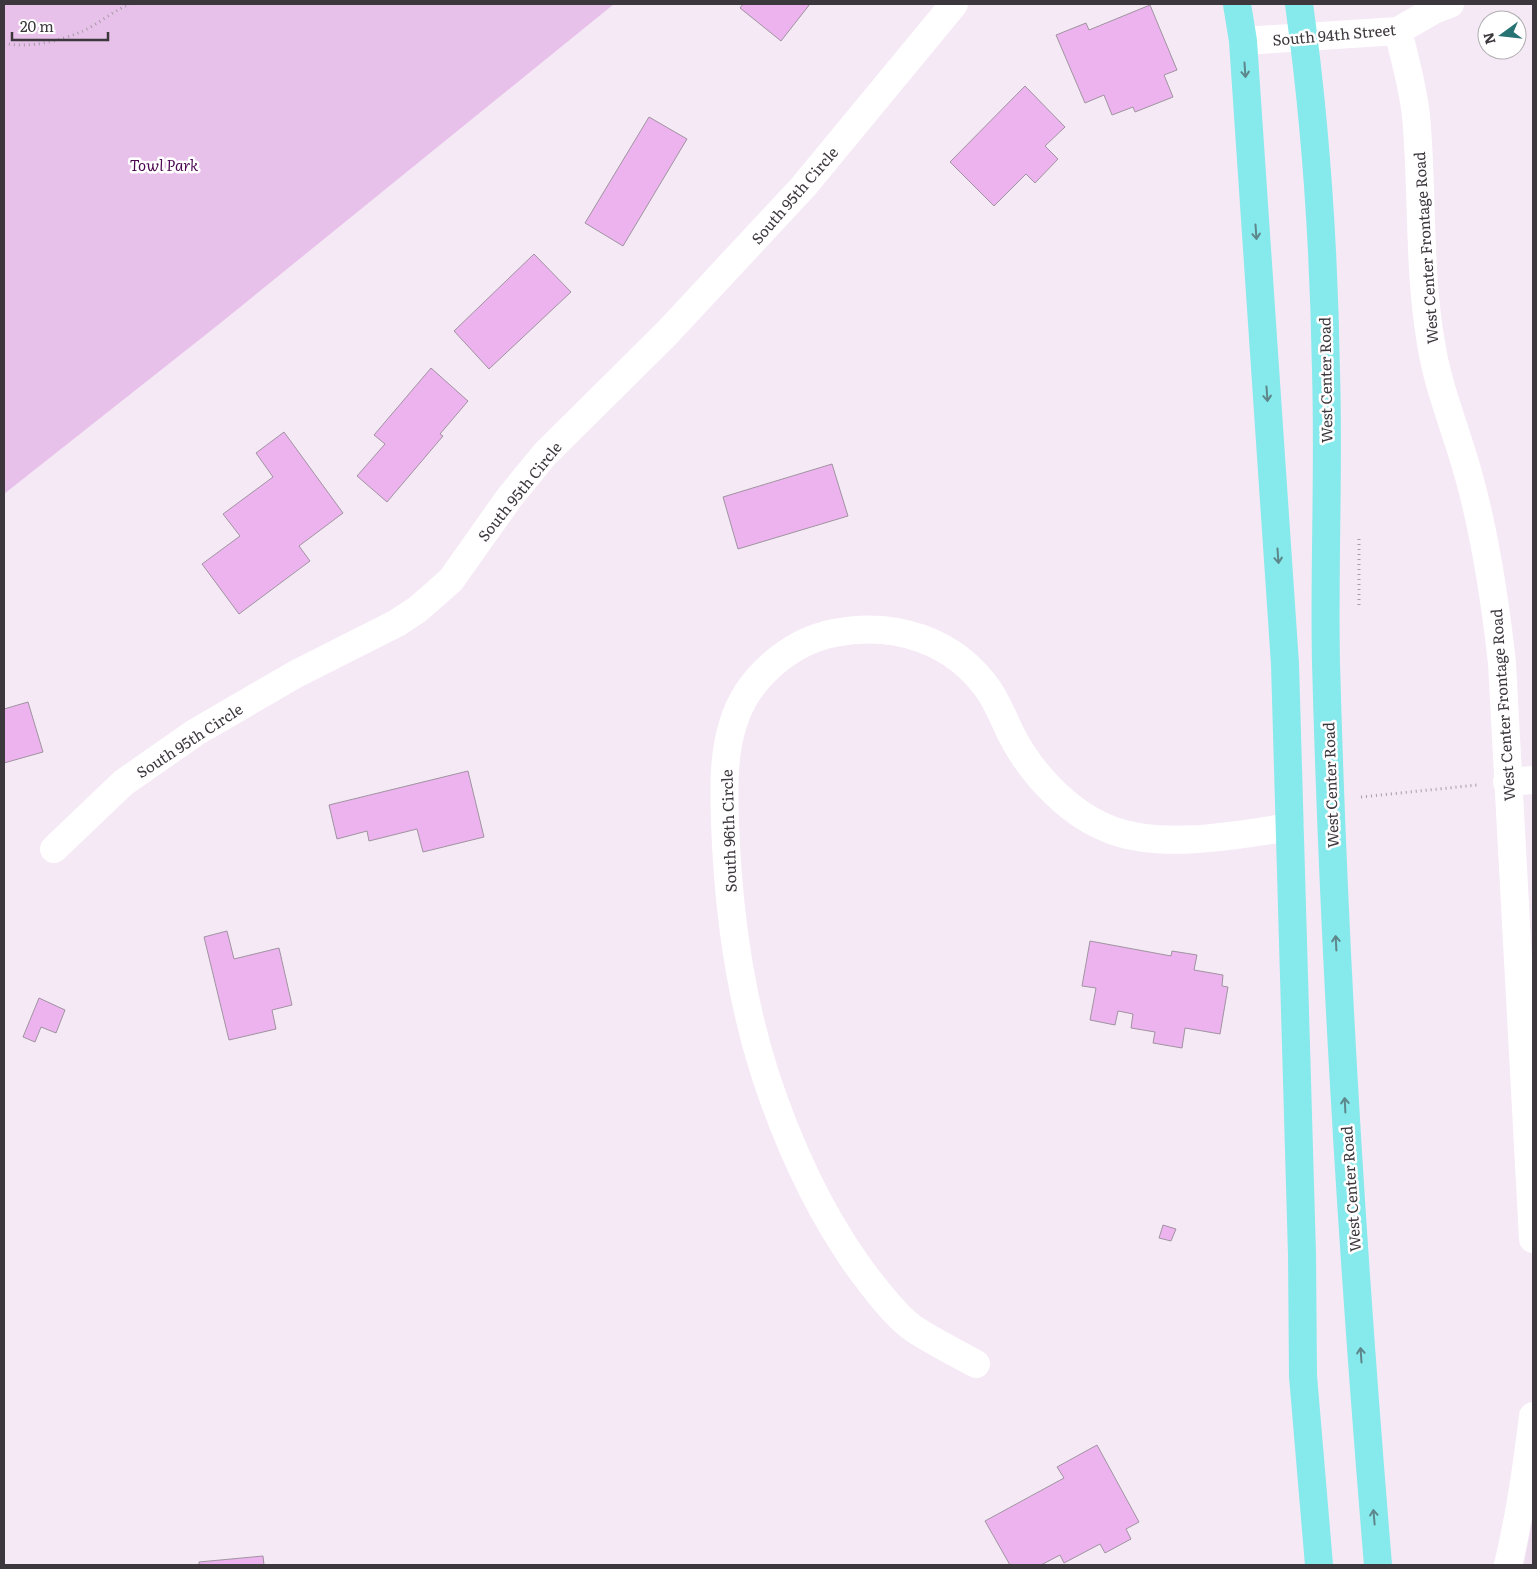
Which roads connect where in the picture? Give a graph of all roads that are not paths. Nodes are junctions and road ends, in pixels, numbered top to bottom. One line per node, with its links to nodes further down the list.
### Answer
1 (954, 4): 10 (street, South 95th Circle)
2 (1237, 4): 7 (main road)
3 (1299, 4): 6 (main road, West Center Road)
4 (1450, 4): 5 (street, South 94th Street)
5 (1398, 30): 6 (street, South 94th Street); 8 (street, West Center Frontage Road)
6 (1304, 37): 7 (street, South 94th Street); 16 (main road, West Center Road, one-way to 6)
7 (1243, 41): 9 (main road, one-way to 9)
8 (1520, 781): 11 (street, West Center Frontage Road)
9 (1290, 827): 13 (street, South 96th Circle); 15 (main road)
10 (54, 849)
11 (1529, 1084): 12 (street, West Center Frontage Road)
12 (1533, 1239)
13 (976, 1364)
14 (1533, 1416): 17 (street)
15 (1319, 1565)
16 (1378, 1565)
17 (1508, 1565)

